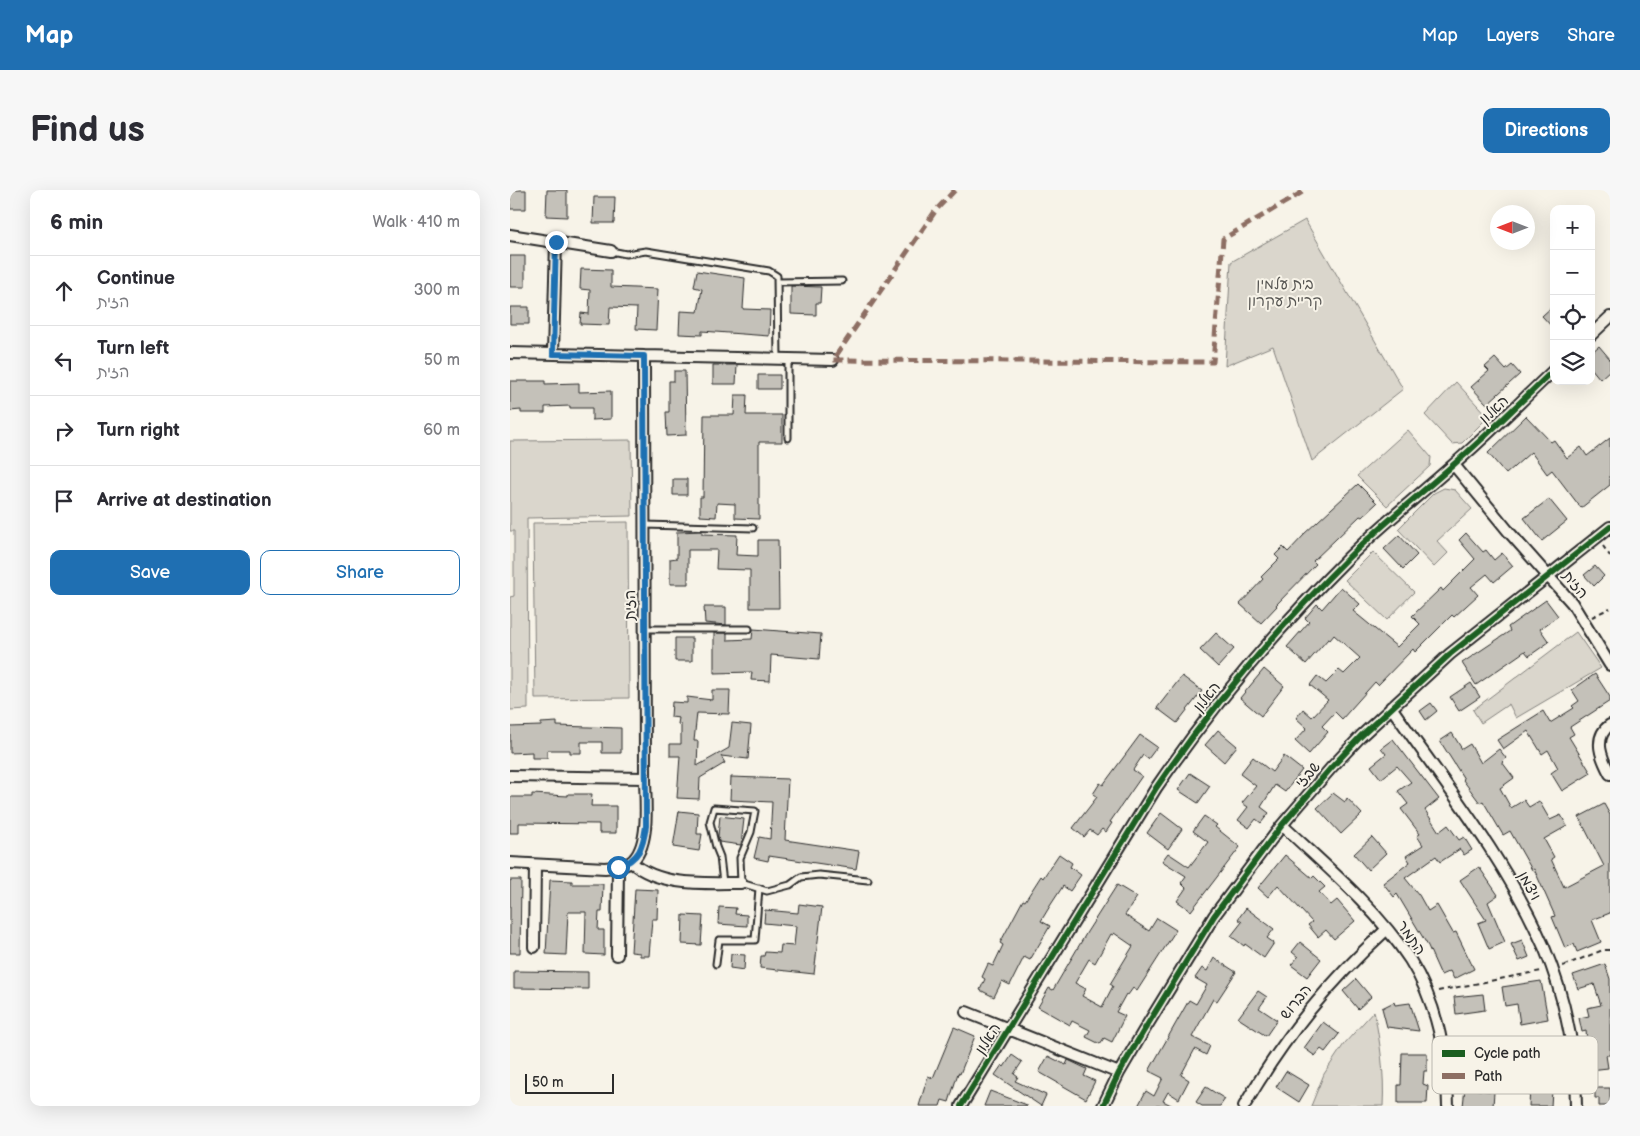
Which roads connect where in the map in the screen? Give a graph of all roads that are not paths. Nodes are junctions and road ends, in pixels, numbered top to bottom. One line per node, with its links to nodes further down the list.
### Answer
1 (510, 235): 2 (street)
2 (556, 242): 3 (street); 9 (street)
3 (611, 251): 5 (lane)
4 (842, 281): 5 (lane)
5 (778, 282): 11 (lane)
6 (1610, 317): 7 (street)
7 (1595, 331)
8 (510, 353): 9 (street)
9 (553, 354): 10 (street)
10 (644, 356): 11 (street); 16 (street, הזית)
11 (783, 359): 12 (street); 14 (lane)
12 (832, 360)
13 (1550, 374): 15 (street, האלון)
14 (788, 438)
15 (1454, 465): 19 (street); 42 (street, האלון)
16 (645, 525): 18 (lane); 21 (street, הזית)
17 (1610, 527): 19 (street, שבזי)
18 (753, 528)
19 (1548, 576): 22 (street, הזית); 23 (street, שבזי)
20 (749, 629): 21 (lane)
21 (645, 630): 27 (street, הזית)
22 (1610, 665)
23 (1391, 707): 28 (street, שבזי); 44 (street, ויצמן)
24 (1610, 725): 25 (street)
25 (1610, 774)
26 (510, 776): 27 (street)
27 (646, 778): 29 (street, הזית)
28 (1282, 825): 37 (street, התמר); 45 (street, שבזי)
29 (631, 862): 32 (street); 34 (street)
30 (510, 863): 31 (street)
31 (535, 865): 32 (street); 38 (street)
32 (618, 867): 39 (street)
33 (868, 880): 36 (lane)
34 (723, 883): 35 (street); 35 (lane)
35 (741, 883): 36 (lane)
36 (759, 888): 40 (lane)
37 (1387, 929): 43 (street, התמר); 48 (street, הברוש)
38 (534, 947)
39 (617, 955)
40 (716, 964)
41 (966, 1012): 42 (street, האלון)
42 (1010, 1029): 45 (street, האלון); 46 (street, האלון)
43 (1439, 1036)
44 (1570, 1036)
45 (1119, 1073): 47 (street, שבזי)
46 (961, 1106)
47 (1103, 1106)
48 (1244, 1106)

